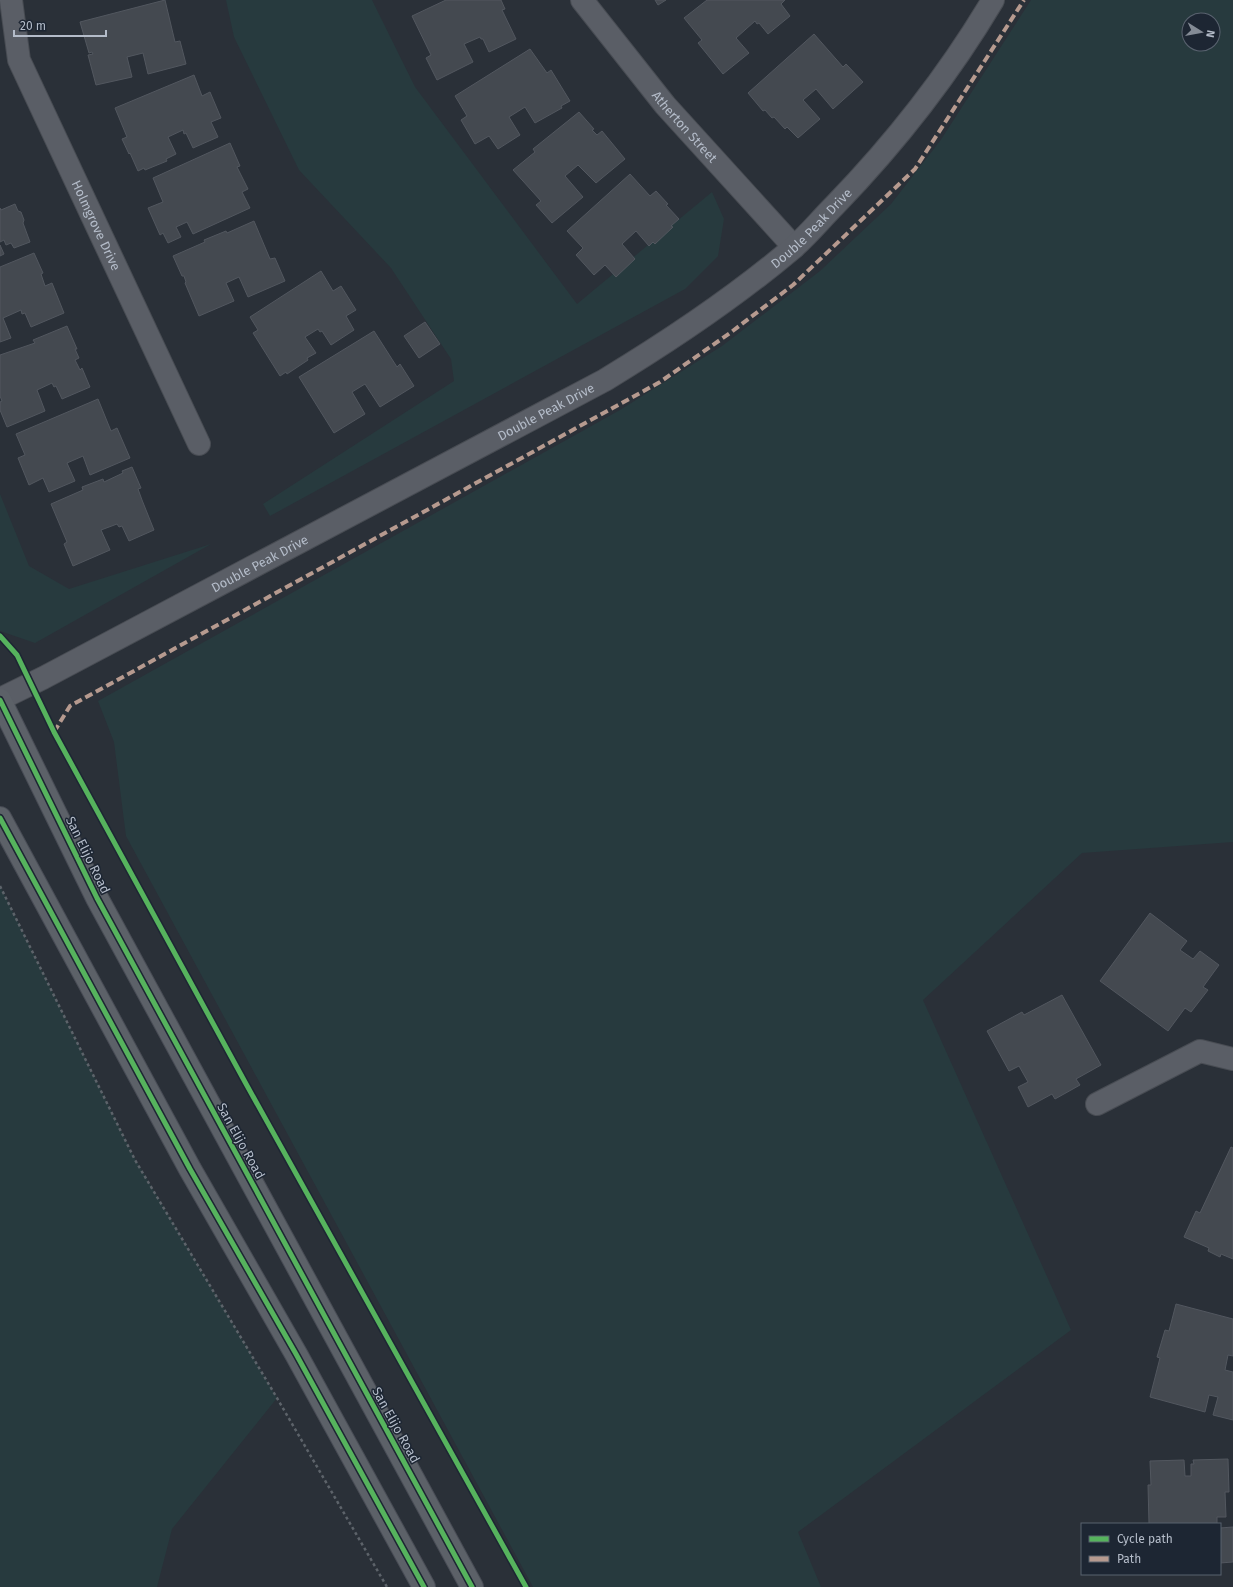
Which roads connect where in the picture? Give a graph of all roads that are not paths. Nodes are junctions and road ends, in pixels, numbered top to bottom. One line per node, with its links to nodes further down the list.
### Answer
1 (12, 0): 5 (street, Holmgrove Drive)
2 (582, 0): 4 (street, Atherton Street)
3 (993, 0): 4 (street, Double Peak Drive)
4 (794, 247): 6 (street, Double Peak Drive)
5 (199, 444)
6 (0, 699): 11 (main road, San Elijo Road)
7 (0, 818): 10 (main road)
8 (1233, 1059): 9 (street)
9 (1098, 1104)
10 (424, 1587)
11 (472, 1587)

